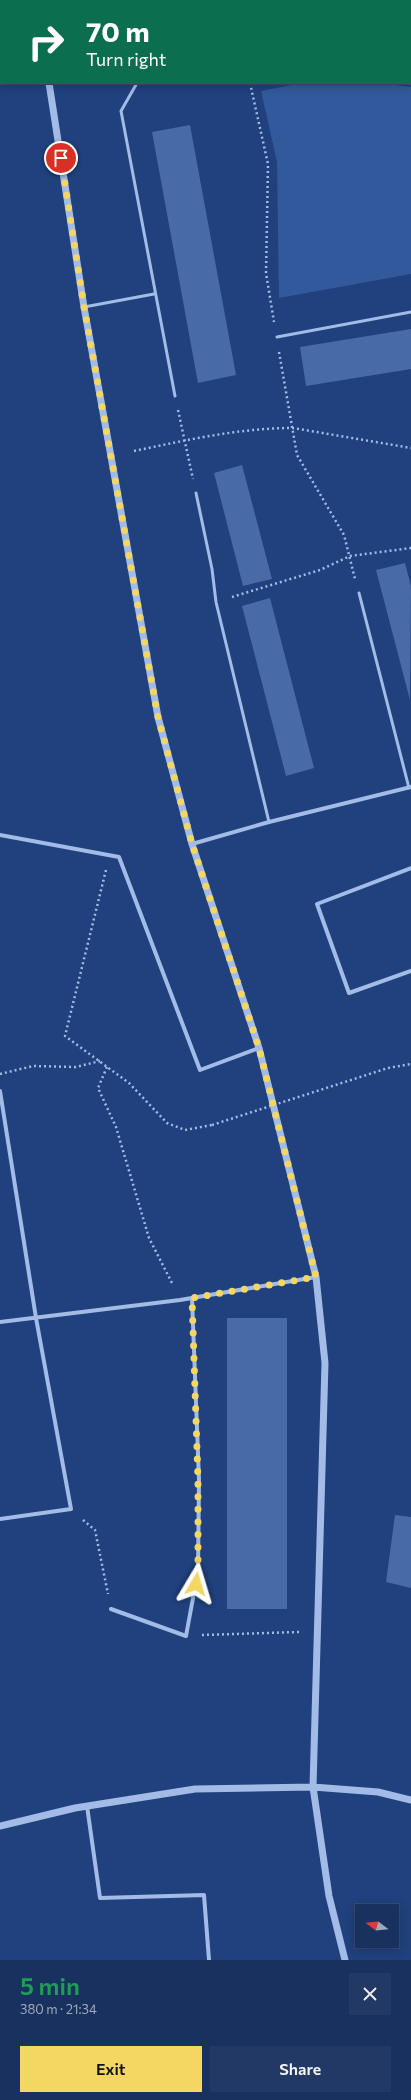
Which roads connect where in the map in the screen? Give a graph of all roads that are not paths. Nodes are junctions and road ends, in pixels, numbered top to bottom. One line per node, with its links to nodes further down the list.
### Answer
1 (49, 84): 4 (street)
2 (136, 84): 3 (lane)
3 (154, 294): 4 (lane); 7 (lane)
4 (84, 307): 13 (street)
5 (411, 312): 6 (lane)
6 (277, 337)
7 (175, 396)
8 (196, 493): 11 (lane)
9 (358, 593): 10 (lane)
10 (410, 788): 11 (street)
11 (269, 822): 13 (street)
12 (0, 835): 16 (street)
13 (192, 844): 16 (street)
14 (411, 868): 15 (street)
15 (411, 971)
16 (259, 1048): 18 (street)
17 (0, 1091): 20 (street)
18 (316, 1277): 19 (street); 24 (street)
19 (192, 1298): 20 (street); 23 (street)
20 (36, 1318): 21 (street); 22 (street)
21 (0, 1322)
22 (0, 1519)
23 (111, 1609)
24 (313, 1787): 25 (street); 26 (street); 29 (street)
25 (411, 1800)
26 (87, 1806): 27 (street); 28 (street)
27 (0, 1826)
28 (208, 1960)
29 (345, 1960)

